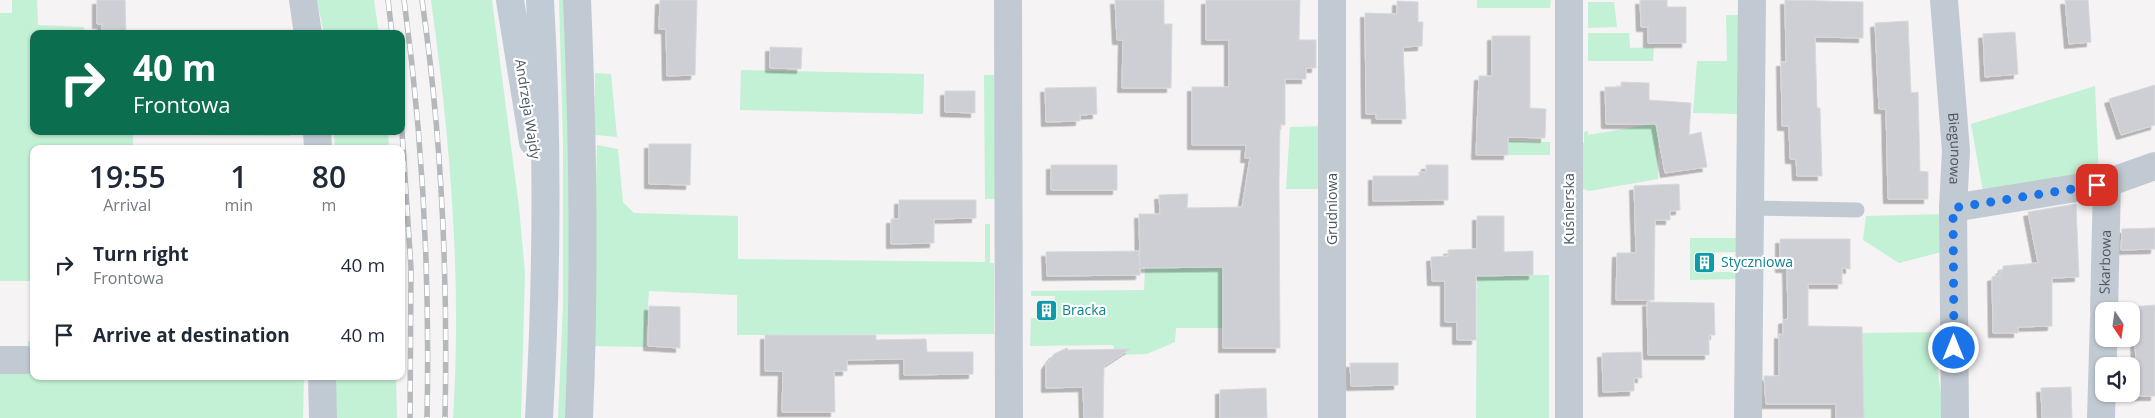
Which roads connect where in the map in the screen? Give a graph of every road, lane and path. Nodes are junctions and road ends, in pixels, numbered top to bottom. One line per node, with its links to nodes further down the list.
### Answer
1 (303, 0): 10 (street)
2 (510, 0): 16 (main road, Andrzeja Wajdy)
3 (540, 0): 16 (main road, Andrzeja Wajdy)
4 (578, 0): 22 (street)
5 (1008, 0): 23 (street)
6 (1332, 0): 24 (street, Grudniowa)
7 (1569, 0): 25 (street, Kuśnierska)
8 (1752, 0): 13 (street)
9 (1944, 0): 14 (street, Biegunowa)
10 (307, 30)
11 (2155, 166): 12 (street)
12 (2107, 183): 14 (street); 17 (street, Skarbowa)
13 (1750, 208): 15 (lane); 26 (street)
14 (1953, 208): 27 (street, Biegunowa)
15 (1858, 210)
16 (545, 218): 21 (main road, Andrzeja Wajdy)
17 (2104, 302)
18 (2103, 348): 28 (street)
19 (322, 380): 20 (street)
20 (323, 418)
21 (539, 418)
22 (579, 418)
23 (1009, 418)
24 (1332, 418)
25 (1569, 418)
26 (1748, 418)
27 (1955, 418)
28 (2101, 418)

